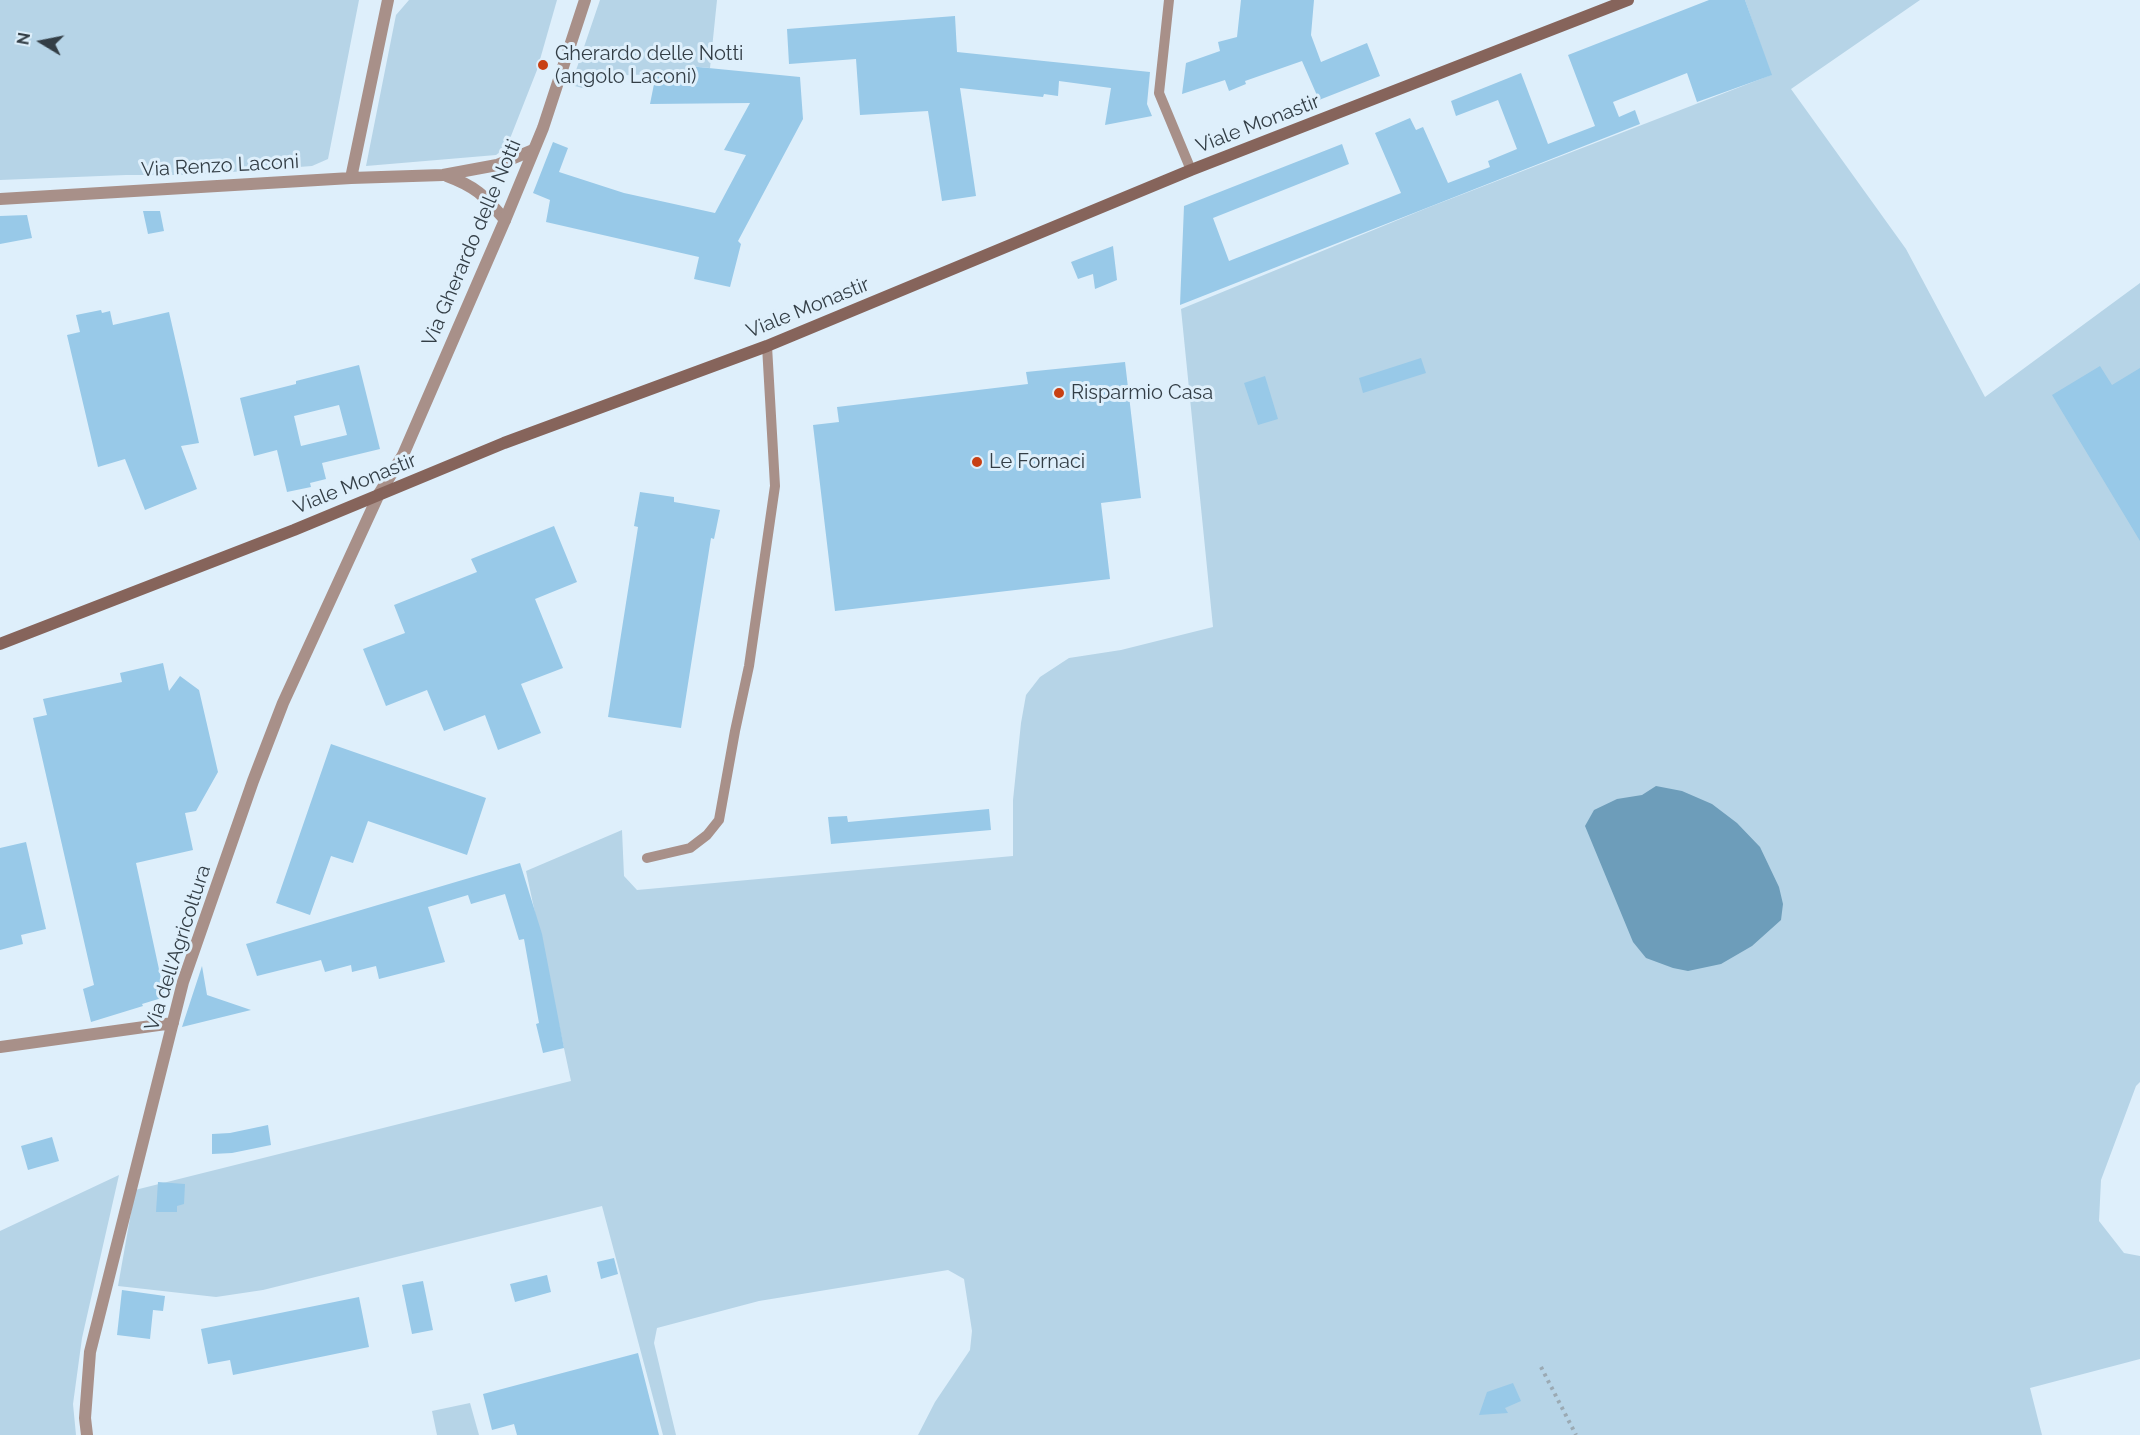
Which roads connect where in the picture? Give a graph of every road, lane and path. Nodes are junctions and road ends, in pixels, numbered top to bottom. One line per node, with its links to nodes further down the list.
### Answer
1 (388, 0): 9 (street)
2 (585, 0): 6 (street, Via Gherardo delle Notti)
3 (1168, 0): 7 (lane)
4 (1628, 0): 5 (main road, Viale Monastir)
5 (1616, 3): 7 (main road, Viale Monastir)
6 (533, 150): 8 (street, Via Renzo Laconi); 11 (street, Via Gherardo delle Notti)
7 (1191, 170): 12 (main road, Viale Monastir)
8 (443, 175): 9 (street, Via Renzo Laconi); 11 (street, Via Renzo Laconi)
9 (351, 178): 10 (street, Via Renzo Laconi)
10 (0, 199)
11 (505, 220): 13 (street, Via Gherardo delle Notti)
12 (767, 346): 13 (main road, Viale Monastir); 15 (lane)
13 (379, 494): 14 (main road, Viale Monastir); 16 (street, Via dell'Agricoltura)
14 (0, 644)
15 (647, 858)
16 (173, 1023): 17 (street); 19 (street, Via dell'Agricoltura)
17 (0, 1047)
18 (1541, 1367): 20 (path)
19 (87, 1435)
20 (1576, 1435)

